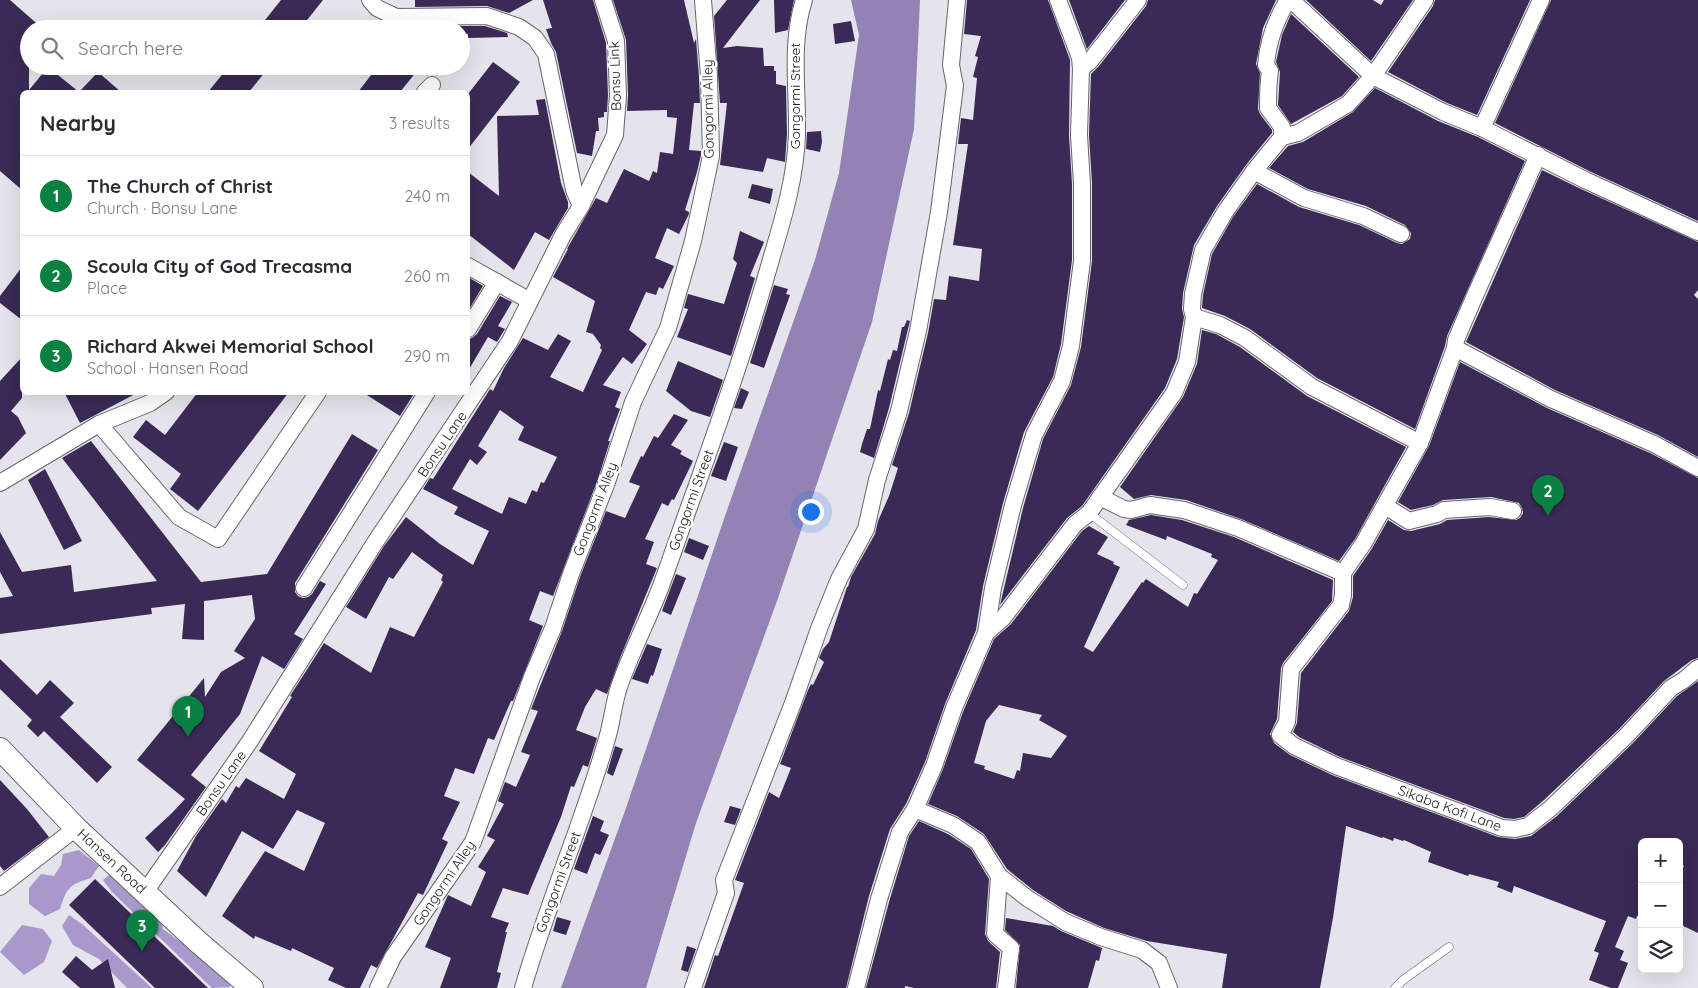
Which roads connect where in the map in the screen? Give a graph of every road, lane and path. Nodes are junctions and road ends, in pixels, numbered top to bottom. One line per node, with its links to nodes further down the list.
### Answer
1 (370, 0): 17 (street)
2 (603, 0): 17 (street, Bonsu Link)
3 (703, 0): 50 (street, Gongormi Alley)
4 (804, 0): 51 (street, Gongormi Street)
5 (957, 0): 52 (street)
6 (1058, 0): 11 (street)
7 (1138, 0): 11 (street)
8 (1289, 0): 12 (street); 14 (street)
9 (1425, 0): 12 (street)
10 (1535, 2): 13 (street)
11 (1082, 69): 40 (street)
12 (1373, 76): 13 (street); 14 (street)
13 (1482, 128): 15 (street)
14 (1282, 137): 16 (street)
15 (1538, 155): 18 (street); 25 (street)
16 (1254, 171): 19 (street); 23 (street)
17 (581, 206): 22 (street, Bonsu Lane)
18 (1698, 232)
19 (1401, 234)
20 (470, 267): 21 (street)
21 (497, 282): 22 (street); 24 (street)
22 (530, 301): 47 (street, Bonsu Lane)
23 (1194, 317): 30 (street); 33 (street)
24 (470, 326)
25 (1455, 348): 30 (street); 31 (street)
26 (162, 395): 29 (street)
27 (316, 395): 29 (street)
28 (425, 395): 39 (street)
29 (98, 424): 32 (street)
30 (1420, 443): 34 (street)
31 (1698, 468)
32 (0, 483)
33 (1100, 497): 36 (street); 37 (street)
34 (1385, 506): 35 (street); 37 (street)
35 (1513, 512)
36 (1089, 513): 38 (lane); 40 (street)
37 (1343, 573): 41 (street, Sikaba Kofi Lane)
38 (1183, 585)
39 (304, 588)
40 (986, 633): 43 (street)
41 (1698, 668)
42 (0, 749): 44 (street, Hansen Road)
43 (915, 809): 45 (street); 53 (street)
44 (76, 828): 46 (street); 47 (street, Hansen Road)
45 (999, 876): 54 (street); 55 (street)
46 (0, 887)
47 (145, 892): 49 (street, Hansen Road)
48 (1449, 947): 56 (lane)
49 (252, 988)
50 (378, 988)
51 (523, 988)
52 (693, 988)
53 (856, 988)
54 (1006, 988)
55 (1169, 988)
56 (1395, 988)

